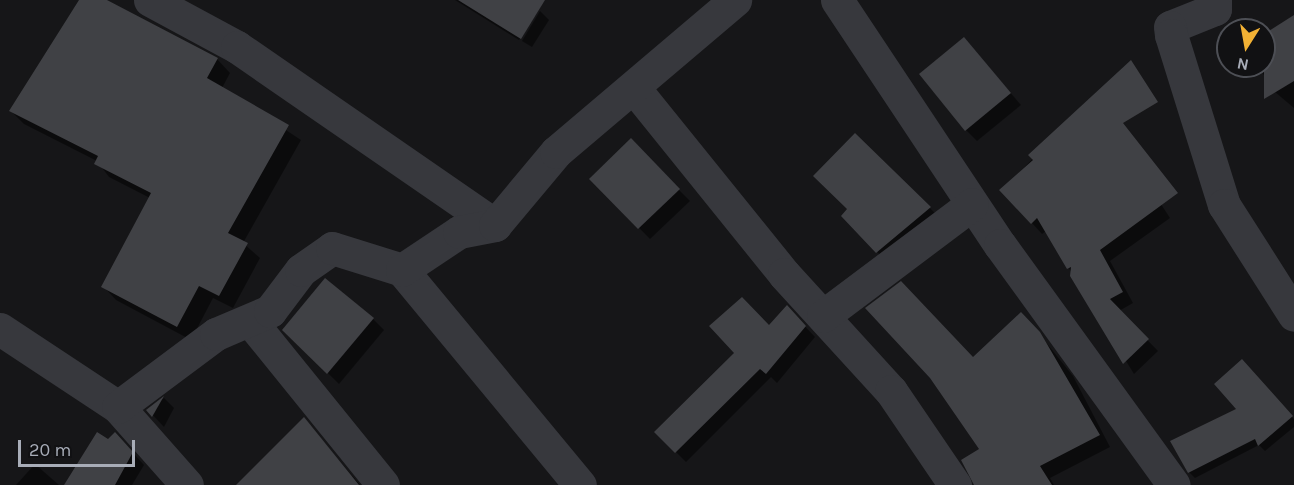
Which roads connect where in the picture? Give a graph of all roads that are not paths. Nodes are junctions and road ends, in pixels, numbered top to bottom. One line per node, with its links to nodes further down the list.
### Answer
1 (150, 0): 7 (street)
2 (735, 0): 5 (street)
3 (837, 0): 6 (street)
4 (1215, 0): 9 (street)
5 (634, 88): 7 (street); 10 (street)
6 (972, 204): 10 (street); 18 (street)
7 (495, 225): 8 (street)
8 (402, 270): 11 (street); 16 (street)
9 (1294, 315)
10 (823, 316): 17 (street)
11 (252, 323): 13 (street); 15 (street)
12 (0, 329): 13 (street)
13 (118, 407): 14 (street)
14 (187, 485)
15 (383, 485)
16 (580, 485)
17 (955, 485)
18 (1174, 485)

